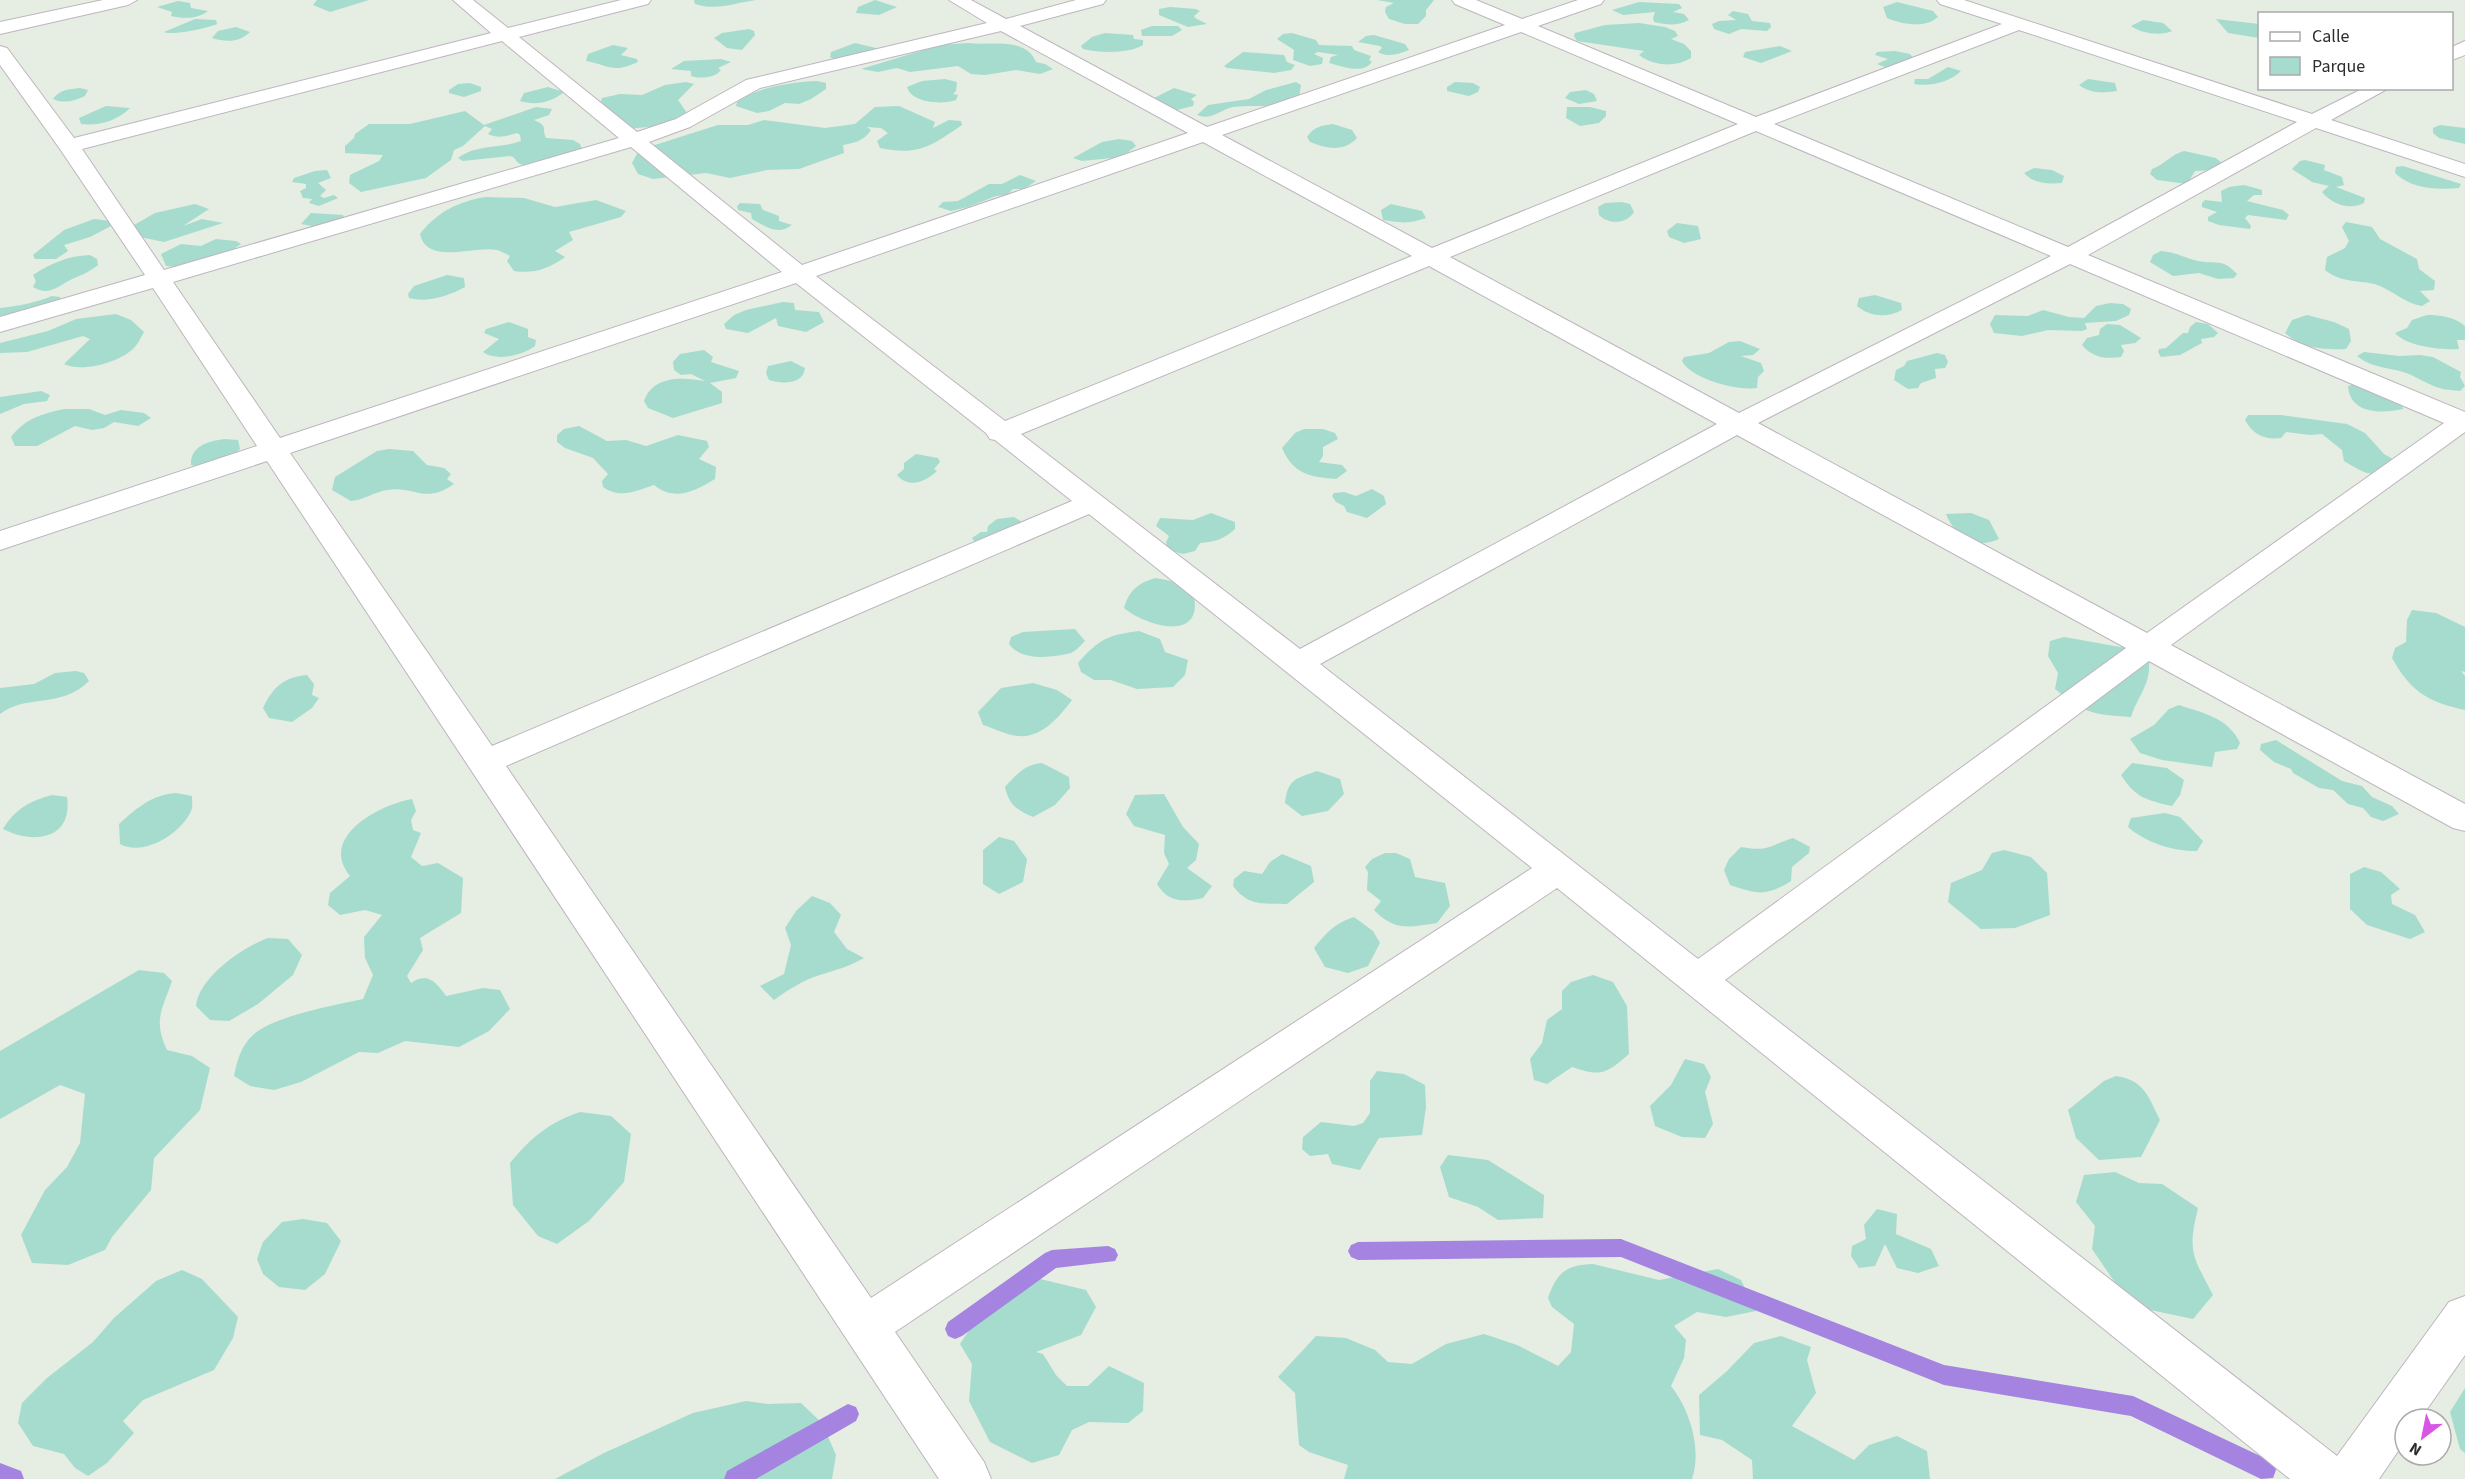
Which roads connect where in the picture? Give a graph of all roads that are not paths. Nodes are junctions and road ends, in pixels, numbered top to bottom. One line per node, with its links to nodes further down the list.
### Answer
1 (125, 0): 12 (street)
2 (462, 0): 13 (street)
3 (642, 0): 13 (street)
4 (958, 0): 10 (street)
5 (1096, 0): 10 (street)
6 (1461, 0): 11 (street)
7 (1595, 0): 11 (street)
8 (1946, 0): 9 (street)
9 (2019, 24): 16 (street); 17 (street)
10 (1003, 25): 18 (street); 19 (street)
11 (1520, 25): 17 (street); 18 (street)
12 (0, 28)
13 (508, 35): 19 (street); 20 (street)
14 (0, 52): 20 (street)
15 (2376, 90): 16 (street)
16 (2314, 121): 21 (street); 22 (street)
17 (1756, 124): 22 (street); 23 (street)
18 (1204, 135): 23 (street); 24 (street)
19 (634, 140): 24 (street); 25 (street)
20 (69, 146): 25 (street)
21 (2465, 171)
22 (2069, 256): 27 (street); 28 (street)
23 (1431, 258): 28 (street); 29 (street)
24 (799, 274): 29 (street); 30 (street)
25 (159, 279): 26 (street); 30 (street)
26 (0, 325)
27 (2464, 422): 33 (street)
28 (1737, 424): 33 (street); 34 (street)
29 (999, 433): 31 (street)
30 (273, 449): 32 (street); 35 (street)
31 (1090, 503): 34 (street); 35 (street)
32 (0, 541)
33 (2148, 647): 36 (street); 38 (street)
34 (1298, 663): 37 (street)
35 (485, 762): 40 (street)
36 (2465, 819)
37 (1558, 869): 38 (street); 40 (street)
38 (1697, 980): 42 (street)
39 (2465, 1317): 43 (street)
40 (865, 1327): 41 (street)
41 (967, 1479)
42 (2328, 1479)
43 (2350, 1479)

